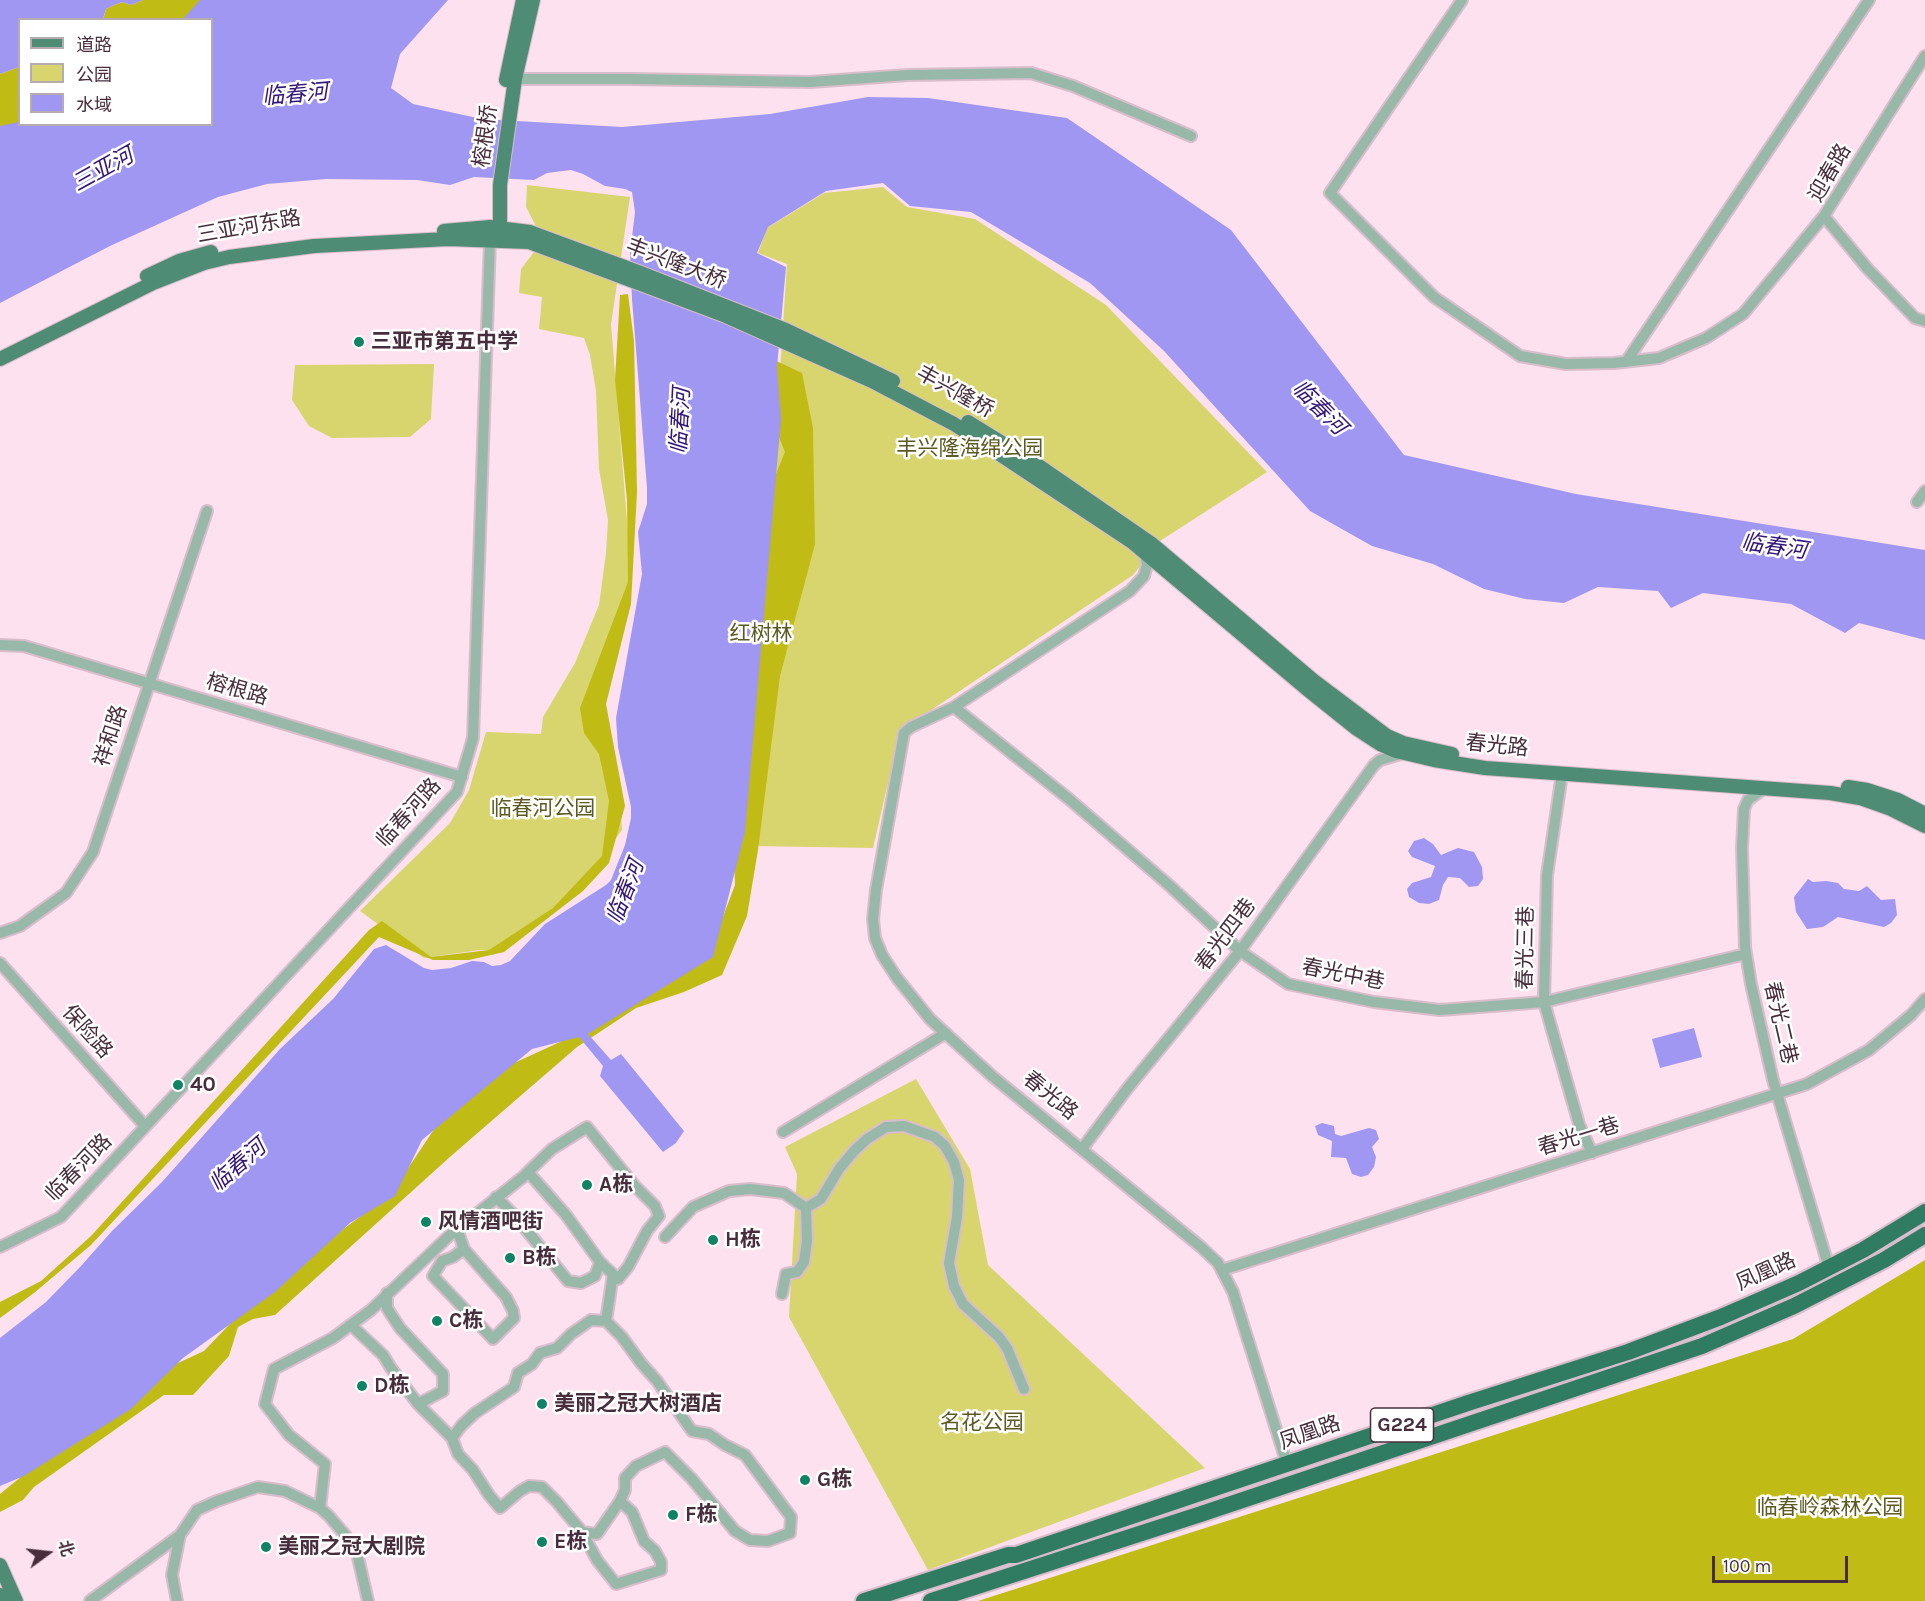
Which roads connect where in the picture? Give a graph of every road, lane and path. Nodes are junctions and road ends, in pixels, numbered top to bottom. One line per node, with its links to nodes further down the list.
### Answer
1 (523, 0): 6 (main road)
2 (533, 0): 6 (main road)
3 (1462, 0): 14 (street)
4 (1869, 0): 14 (street)
5 (1925, 56): 8 (street, 迎春路)
6 (510, 88): 7 (street); 9 (main road, 榕根桥)
7 (1191, 136)
8 (1824, 216): 10 (street, 迎春路); 14 (street)
9 (493, 232): 11 (main road, 丰兴隆大桥); 12 (main road, 三亚河东路); 13 (main road, 三亚河东路); 25 (street, 临春河路)
10 (1925, 321)
11 (803, 344): 18 (main road, 丰兴隆桥)
12 (0, 350)
13 (0, 359)
14 (1626, 362)
15 (1925, 491): 16 (street)
16 (1917, 502)
17 (207, 511): 21 (street, 祥和路)
18 (1135, 538): 19 (main road, 春光路); 27 (main road, 春光路)
19 (1145, 552): 22 (street); 23 (main road, 春光路)
20 (0, 645): 21 (street, 榕根路)
21 (149, 684): 25 (street, 榕根路); 29 (street, 祥和路)
22 (954, 707): 30 (street, 春光中巷); 35 (street, 春光路)
23 (1404, 753): 24 (main road, 春光路); 30 (street, 春光四巷)
24 (1562, 774): 26 (main road, 春光路); 34 (street, 春光三巷)
25 (462, 777): 37 (street, 临春河路)
26 (1763, 789): 28 (main road, 春光路); 31 (street, 春光二巷)
27 (1925, 814)
28 (1925, 826)
29 (0, 933)
30 (1240, 951): 34 (street, 春光中巷); 39 (street, 春光四巷)
31 (1746, 954): 34 (street, 春光中巷); 36 (street, 春光二巷)
32 (0, 963): 37 (street, 保险路)
33 (1925, 999): 36 (street, 春光一巷)
34 (1544, 1002): 40 (street, 春光三巷)
35 (946, 1033): 38 (street); 39 (street, 春光路)
36 (1778, 1095): 40 (street, 春光一巷); 51 (street, 春光二巷)
37 (145, 1126): 48 (street, 临春河路)
38 (783, 1132)
39 (1082, 1149): 52 (street, 春光路)
40 (1592, 1153): 52 (street, 春光一巷)
41 (528, 1172): 42 (street); 50 (street); 53 (street)
42 (496, 1197): 45 (street); 50 (street)
43 (806, 1208): 47 (street); 55 (street); 58 (street)
44 (1925, 1212): 51 (highway, 凤凰路 / G224)
45 (457, 1229): 49 (street); 54 (street)
46 (1925, 1235): 74 (highway, 凤凰路 / G224)
47 (665, 1237)
48 (0, 1247)
49 (464, 1249): 49 (street)
50 (600, 1262): 53 (street)
51 (1828, 1268): 61 (highway, 凤凰路 / G224)
52 (1222, 1270): 61 (street, 春光路)
53 (613, 1274): 56 (street)
54 (387, 1293): 57 (street); 59 (street)
55 (782, 1294)
56 (606, 1321): 60 (street); 62 (street)
57 (351, 1325): 59 (street); 63 (street)
58 (1024, 1389)
59 (418, 1404): 60 (street)
60 (452, 1438): 64 (street)
61 (1287, 1464): 73 (highway, 凤凰路 / G224)
62 (620, 1501): 64 (street); 64 (street)
63 (320, 1508): 65 (street); 72 (street)
64 (582, 1532)
65 (180, 1535): 70 (street); 71 (street)
66 (0, 1565): 69 (main road)
67 (0, 1595): 68 (main road)
68 (2, 1601)
69 (16, 1601)
70 (90, 1601)
71 (177, 1601)
72 (368, 1601)
73 (864, 1601)
74 (931, 1601)

